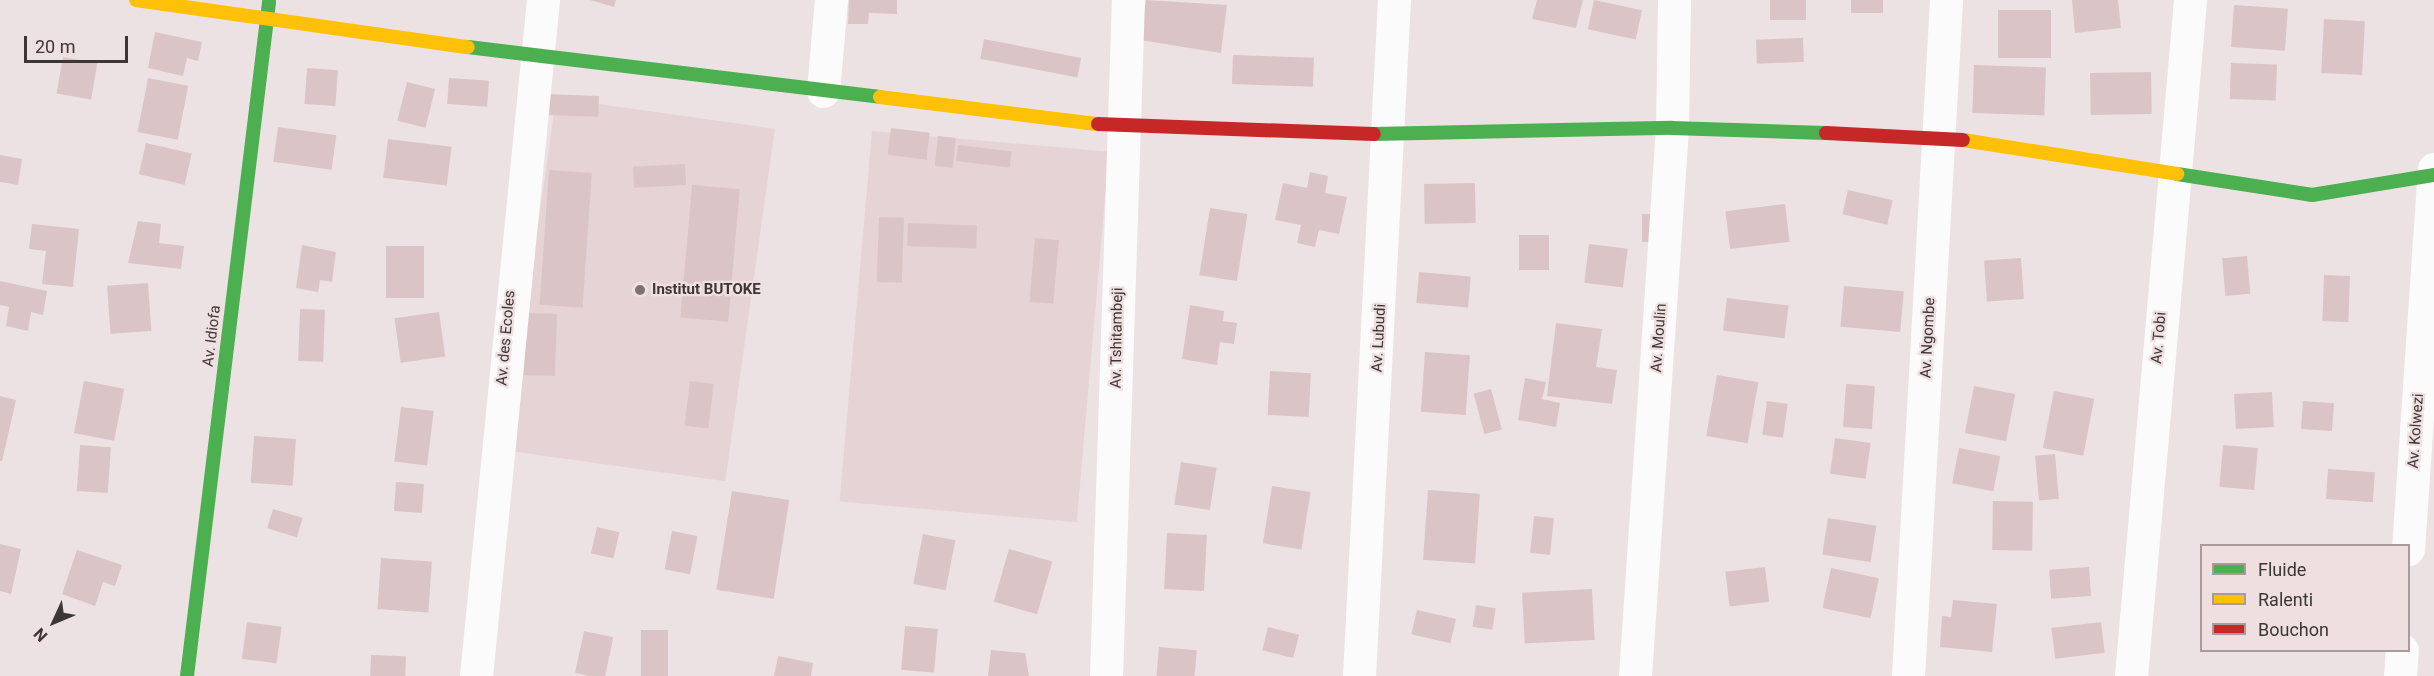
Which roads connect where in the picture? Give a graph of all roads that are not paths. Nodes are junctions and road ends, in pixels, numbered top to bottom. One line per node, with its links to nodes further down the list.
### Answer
1 (136, 0): 10 (street)
2 (269, 0): 10 (street, Av. Idiofa)
3 (543, 0): 11 (street, Av. des Ecoles)
4 (831, 0): 12 (street)
5 (1128, 0): 13 (street, Av. Tshitambeji)
6 (1394, 0): 15 (street, Av. Lubudi)
7 (1674, 0): 14 (street, Av. Moulin)
8 (1946, 0): 16 (street, Av. Ngombe)
9 (2190, 0): 18 (street, Av. Tobi)
10 (267, 22): 11 (street); 22 (street, Av. Idiofa)
11 (534, 56): 12 (street); 23 (street, Av. des Ecoles)
12 (823, 91): 13 (street)
13 (1122, 127): 15 (street); 24 (street, Av. Tshitambeji)
14 (1672, 128): 15 (street); 16 (street); 26 (street, Av. Moulin)
15 (1391, 134): 25 (street, Av. Lubudi)
16 (1940, 136): 18 (street); 27 (street, Av. Ngombe)
17 (2434, 169): 19 (street, Av. Kolwezi)
18 (2173, 173): 19 (street); 28 (street, Av. Tobi)
19 (2434, 175): 20 (street, Av. Kolwezi)
20 (2409, 544)
21 (2402, 652): 29 (street)
22 (187, 676)
23 (476, 676)
24 (1106, 676)
25 (1359, 676)
26 (1635, 676)
27 (1908, 676)
28 (2131, 676)
29 (2400, 676)

